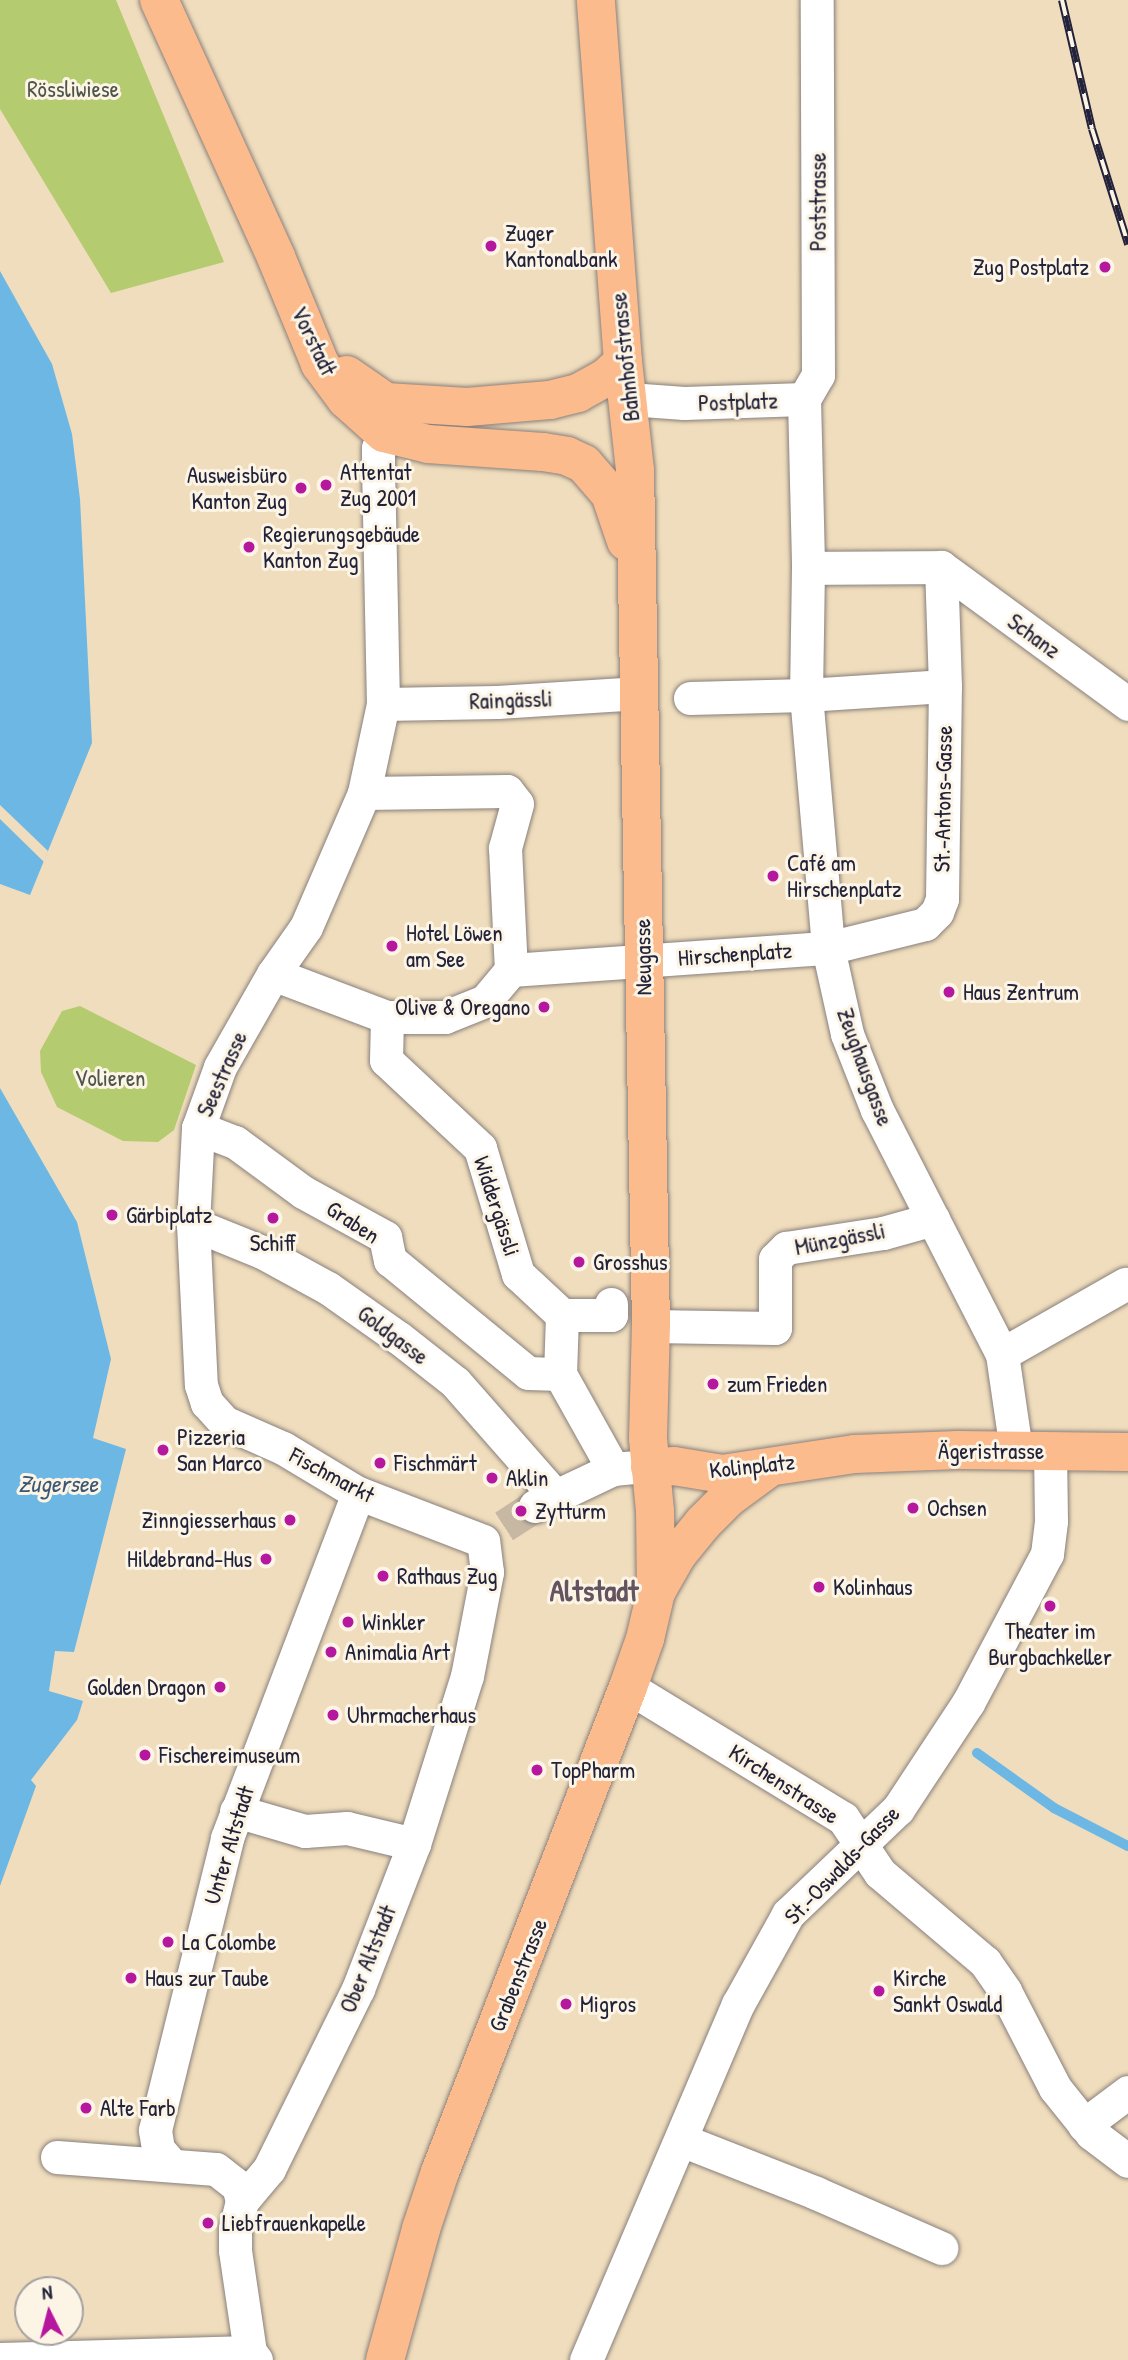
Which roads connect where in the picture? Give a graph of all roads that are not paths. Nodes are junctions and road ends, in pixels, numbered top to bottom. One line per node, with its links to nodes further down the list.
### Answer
1 (159, 0): 4 (main road, Vorstadt)
2 (596, 0): 5 (main road, Bahnhofstrasse)
3 (817, 0): 6 (street, Poststrasse)
4 (298, 309): 5 (main road); 7 (main road, Vorstadt)
5 (626, 381): 6 (street, Postplatz); 10 (main road, Bahnhofstrasse)
6 (804, 399): 8 (street, Postplatz)
7 (384, 433): 10 (main road, Vorstadt); 16 (street, Seestrasse)
8 (808, 568): 9 (street); 11 (street, Postplatz)
9 (942, 568): 12 (street, St.-Antons-Gasse); 17 (street, Schanz)
10 (638, 588): 13 (main road, Neugasse)
11 (806, 616): 14 (street, Zeughausgasse)
12 (945, 686): 14 (street); 19 (street, St.-Antons-Gasse)
13 (640, 693): 16 (street, Raingässli); 20 (main road, Neugasse)
14 (806, 695): 15 (street); 19 (street, Zeughausgasse)
15 (690, 698)
16 (383, 704): 18 (street, Seestrasse)
17 (1128, 704)
18 (364, 793): 21 (street); 22 (street, Seestrasse)
19 (828, 948): 20 (street, Hirschenplatz); 25 (street, Zeughausgasse)
20 (642, 960): 21 (street, Hirschenplatz); 30 (main road, Neugasse)
21 (511, 970): 23 (street)
22 (272, 974): 23 (street); 24 (street, Seestrasse)
23 (387, 1017): 29 (street, Widdergässli)
24 (198, 1128): 26 (street, Seestrasse); 32 (street, Graben)
25 (933, 1219): 30 (street, Münzgässli); 31 (street, Zeughausgasse)
26 (193, 1224): 33 (street, Seestrasse); 41 (street, Goldgasse)
27 (1125, 1284): 31 (street)
28 (611, 1304): 29 (street)
29 (562, 1315): 32 (street)
30 (651, 1326): 37 (main road)
31 (1002, 1354): 34 (street, Zeughausgasse)
32 (560, 1374): 39 (street)
33 (201, 1385): 40 (street, Fischmarkt)
34 (1033, 1451): 35 (main road, Ägeristrasse); 36 (main road, Ägeristrasse); 47 (street, St.-Oswalds-Gasse)
35 (1128, 1452)
36 (855, 1454): 38 (main road, Kolinplatz)
37 (650, 1466): 38 (main road, Kolinplatz); 39 (street, Kolinplatz); 43 (main road)
38 (769, 1468): 43 (main road)
39 (612, 1469): 41 (street, Kolinplatz)
40 (358, 1493): 42 (street, Fischmarkt); 45 (street, Unter Altstadt)
41 (545, 1502)
42 (493, 1534): 46 (street, Ober Altstadt)
43 (656, 1592): 44 (main road, Grabenstrasse)
44 (628, 1686): 47 (street, Kirchenstrasse); 57 (main road, Grabenstrasse)
45 (236, 1811): 46 (street); 52 (street, Unter Altstadt)
46 (414, 1844): 53 (street, Ober Altstadt)
47 (859, 1846): 48 (street, Kirchenstrasse); 49 (street, St.-Oswalds-Gasse)
48 (1111, 2105): 51 (street, Kirchenstrasse)
49 (681, 2140): 54 (street); 58 (street, St.-Oswalds-Gasse)
50 (57, 2157): 52 (street)
51 (1128, 2161)
52 (171, 2164): 53 (street)
53 (242, 2201): 55 (street, Ober Altstadt)
54 (941, 2248)
55 (253, 2356): 56 (street)
56 (0, 2359)
57 (386, 2360)
58 (586, 2360)

